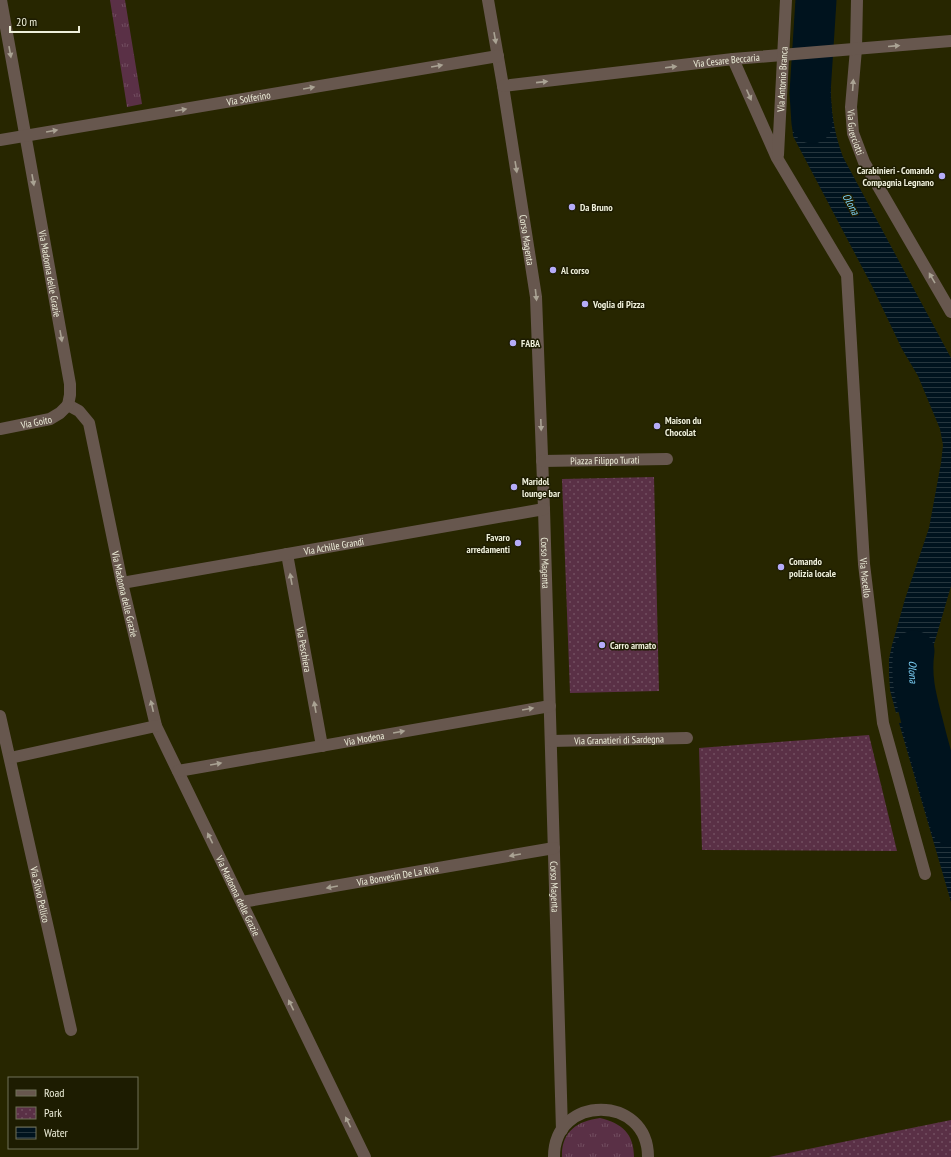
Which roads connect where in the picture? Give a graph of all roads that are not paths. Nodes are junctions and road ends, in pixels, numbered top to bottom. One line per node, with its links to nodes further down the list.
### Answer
1 (1, 0): 11 (street, Via Madonna delle Grazie, one-way to 11)
2 (488, 0): 8 (street, Corso Magenta, one-way to 8)
3 (786, 0): 7 (street, Via Antonio Branca)
4 (857, 0): 6 (street, Via Guerciotti)
5 (951, 41): 6 (street, Via Cesare Beccaria, one-way to 5)
6 (856, 49): 7 (street, Via Cesare Beccaria); 14 (street, Via Guerciotti, one-way to 6)
7 (788, 54): 9 (street, Via Cesare Beccaria); 13 (street, Via Antonio Branca)
8 (498, 56): 10 (street, Corso Magenta); 11 (street, Via Solferino, one-way to 8)
9 (733, 60): 10 (street, Via Cesare Beccaria, one-way to 9); 13 (street, one-way to 13)
10 (503, 86): 18 (street, Corso Magenta, one-way to 18)
11 (25, 136): 12 (street, Via Solferino); 15 (street, Via Madonna delle Grazie, one-way to 15)
12 (0, 140)
13 (777, 158): 31 (street, Via Macello)
14 (951, 312)
15 (68, 405): 16 (street, Via Goito); 21 (street, Via Madonna delle Grazie)
16 (0, 429)
17 (667, 459): 18 (street, Piazza Filippo Turati)
18 (542, 461): 19 (street, Corso Magenta)
19 (544, 509): 20 (street, Via Achille Grandi); 22 (street, Corso Magenta)
20 (287, 554): 21 (street, Via Achille Grandi); 27 (street, Via Peschiera, one-way to 20)
21 (122, 583): 24 (street, Via Madonna delle Grazie, one-way to 21)
22 (550, 706): 26 (street, Corso Magenta); 27 (street, Via Modena, one-way to 22)
23 (0, 716): 28 (street, Via Silvio Pellico)
24 (156, 726): 28 (street); 29 (street, Via Madonna delle Grazie)
25 (686, 738): 26 (street, Via Granatieri di Sardegna)
26 (551, 741): 30 (street, Corso Magenta)
27 (322, 746): 29 (street, Via Modena, one-way to 27)
28 (10, 758): 33 (street, Via Silvio Pellico)
29 (178, 771): 32 (street, Via Madonna delle Grazie, one-way to 29)
30 (554, 848): 32 (street, Via Bonvesin De La Riva, one-way to 32); 34 (street, Corso Magenta)
31 (925, 874)
32 (242, 902): 35 (street, Via Madonna delle Grazie, one-way to 32)
33 (71, 1030)
34 (562, 1130): 36 (street, Corso Magenta); 37 (street, Corso Magenta)
35 (365, 1157)
36 (554, 1157)
37 (648, 1157)

